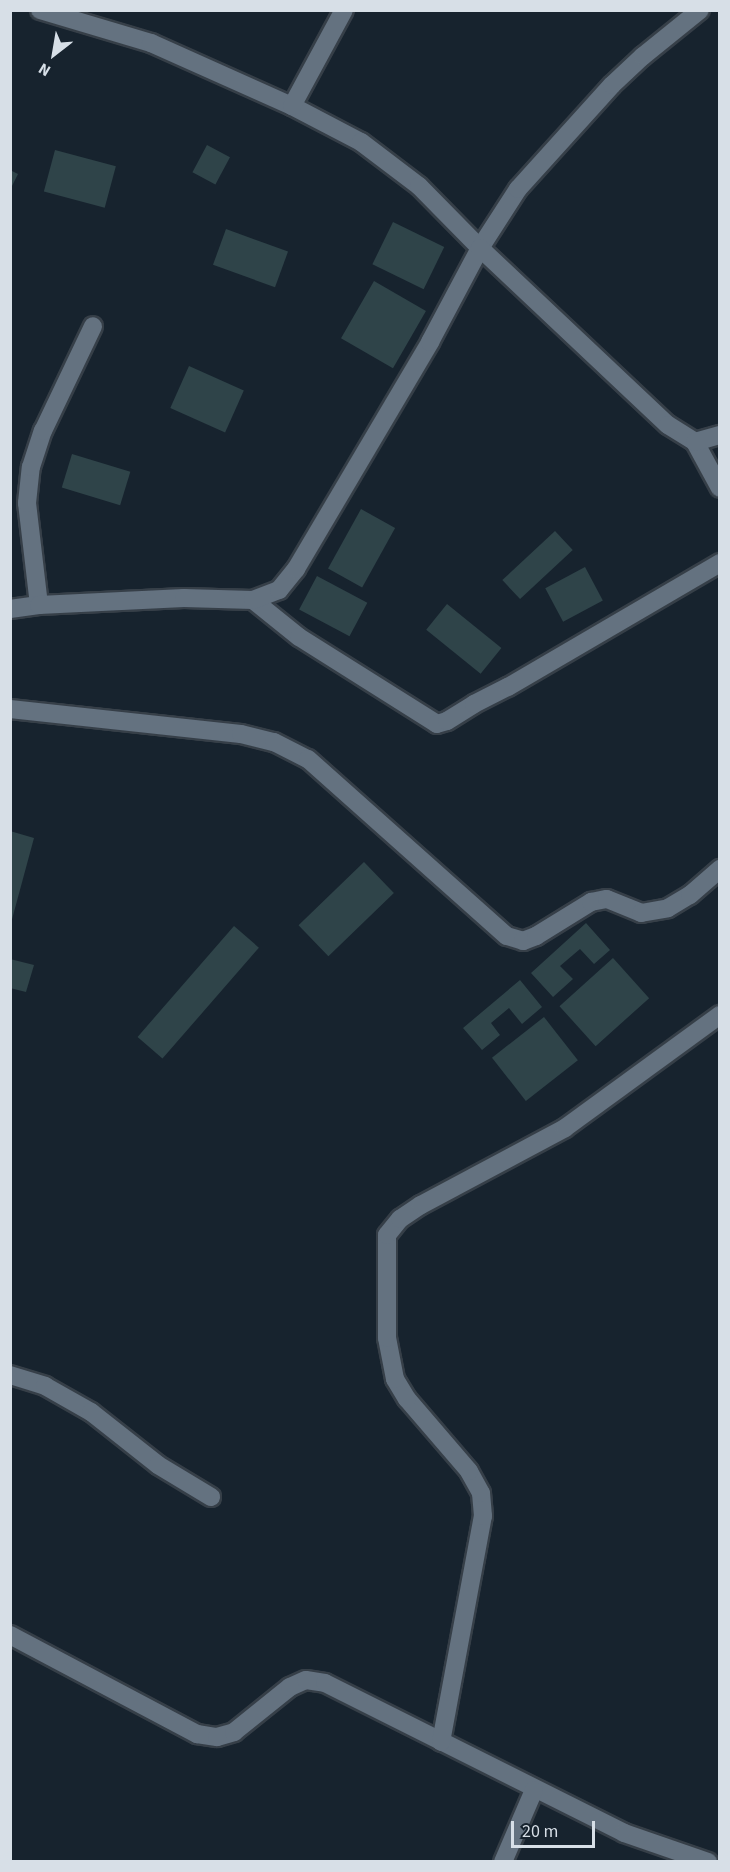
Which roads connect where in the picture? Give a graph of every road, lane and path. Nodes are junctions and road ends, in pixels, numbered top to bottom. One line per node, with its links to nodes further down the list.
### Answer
1 (40, 10): 4 (street)
2 (344, 10): 5 (street)
3 (700, 10): 6 (street)
4 (75, 15): 5 (street)
5 (292, 106): 6 (street)
6 (480, 248): 9 (street); 12 (street)
7 (93, 326): 13 (street)
8 (720, 435): 9 (street)
9 (695, 442): 10 (street)
10 (720, 488)
11 (720, 563): 12 (street)
12 (253, 600): 13 (street)
13 (39, 605): 14 (street)
14 (10, 609)
15 (10, 709): 16 (street)
16 (720, 869)
17 (720, 1015): 21 (street)
18 (10, 1375): 19 (street)
19 (211, 1497)
20 (10, 1635): 21 (street)
21 (441, 1742): 22 (street)
22 (534, 1790): 23 (street); 24 (street)
23 (503, 1862)
24 (708, 1862)

